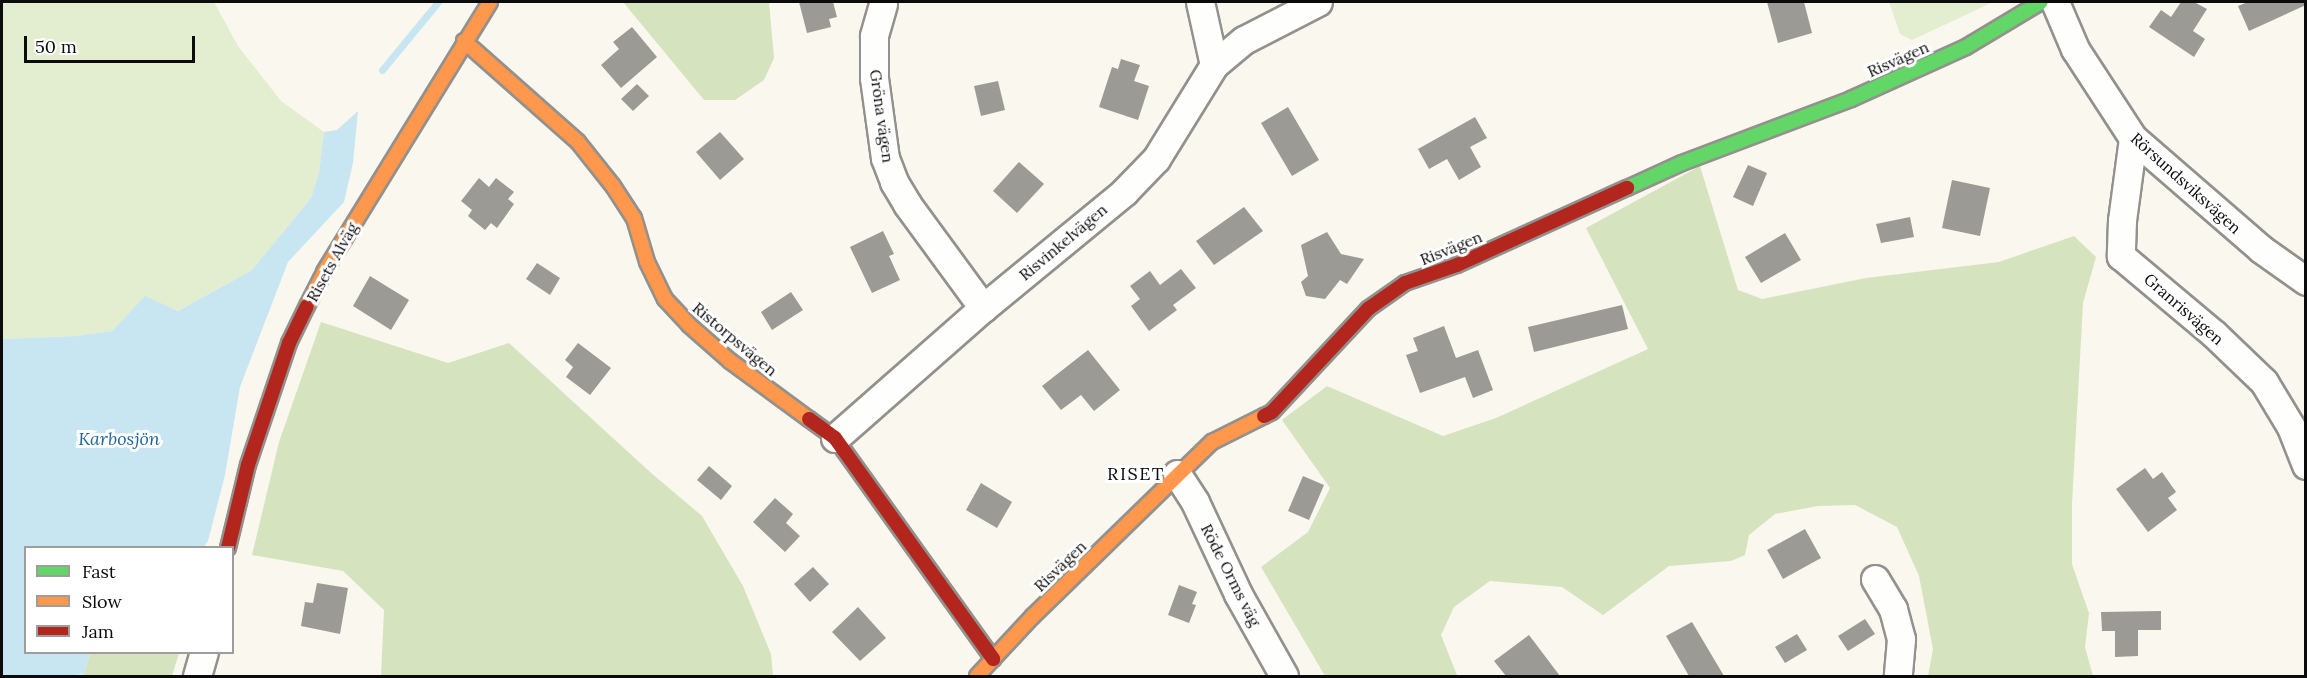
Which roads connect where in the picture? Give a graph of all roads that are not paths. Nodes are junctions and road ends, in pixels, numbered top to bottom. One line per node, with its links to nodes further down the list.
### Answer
1 (490, 2): 7 (street, Risets Alväg)
2 (1200, 2): 8 (street)
3 (1318, 2): 8 (street, Risvinkelvägen)
4 (2041, 2): 14 (street, Risvägen)
5 (2055, 2): 9 (street, Rörsundsviksvägen)
6 (883, 4): 11 (street, Gröna vägen)
7 (464, 41): 12 (street, Ristorpsvägen); 15 (street, Risets Alväg)
8 (1214, 65): 11 (street, Risvinkelvägen)
9 (2133, 138): 10 (street, Rörsundsviksvägen); 13 (street, Granrisvägen)
10 (2306, 281)
11 (983, 308): 12 (street, Risvinkelvägen)
12 (835, 438): 18 (street, Ristorpsvägen)
13 (2306, 465)
14 (1177, 474): 18 (street, Risvägen); 21 (street, Röde Orms väg)
15 (228, 546)
16 (1875, 579): 22 (street)
17 (203, 654): 19 (street)
18 (993, 659): 20 (street, Risvägen)
19 (197, 676)
20 (977, 676)
21 (1284, 676)
22 (1898, 676)

